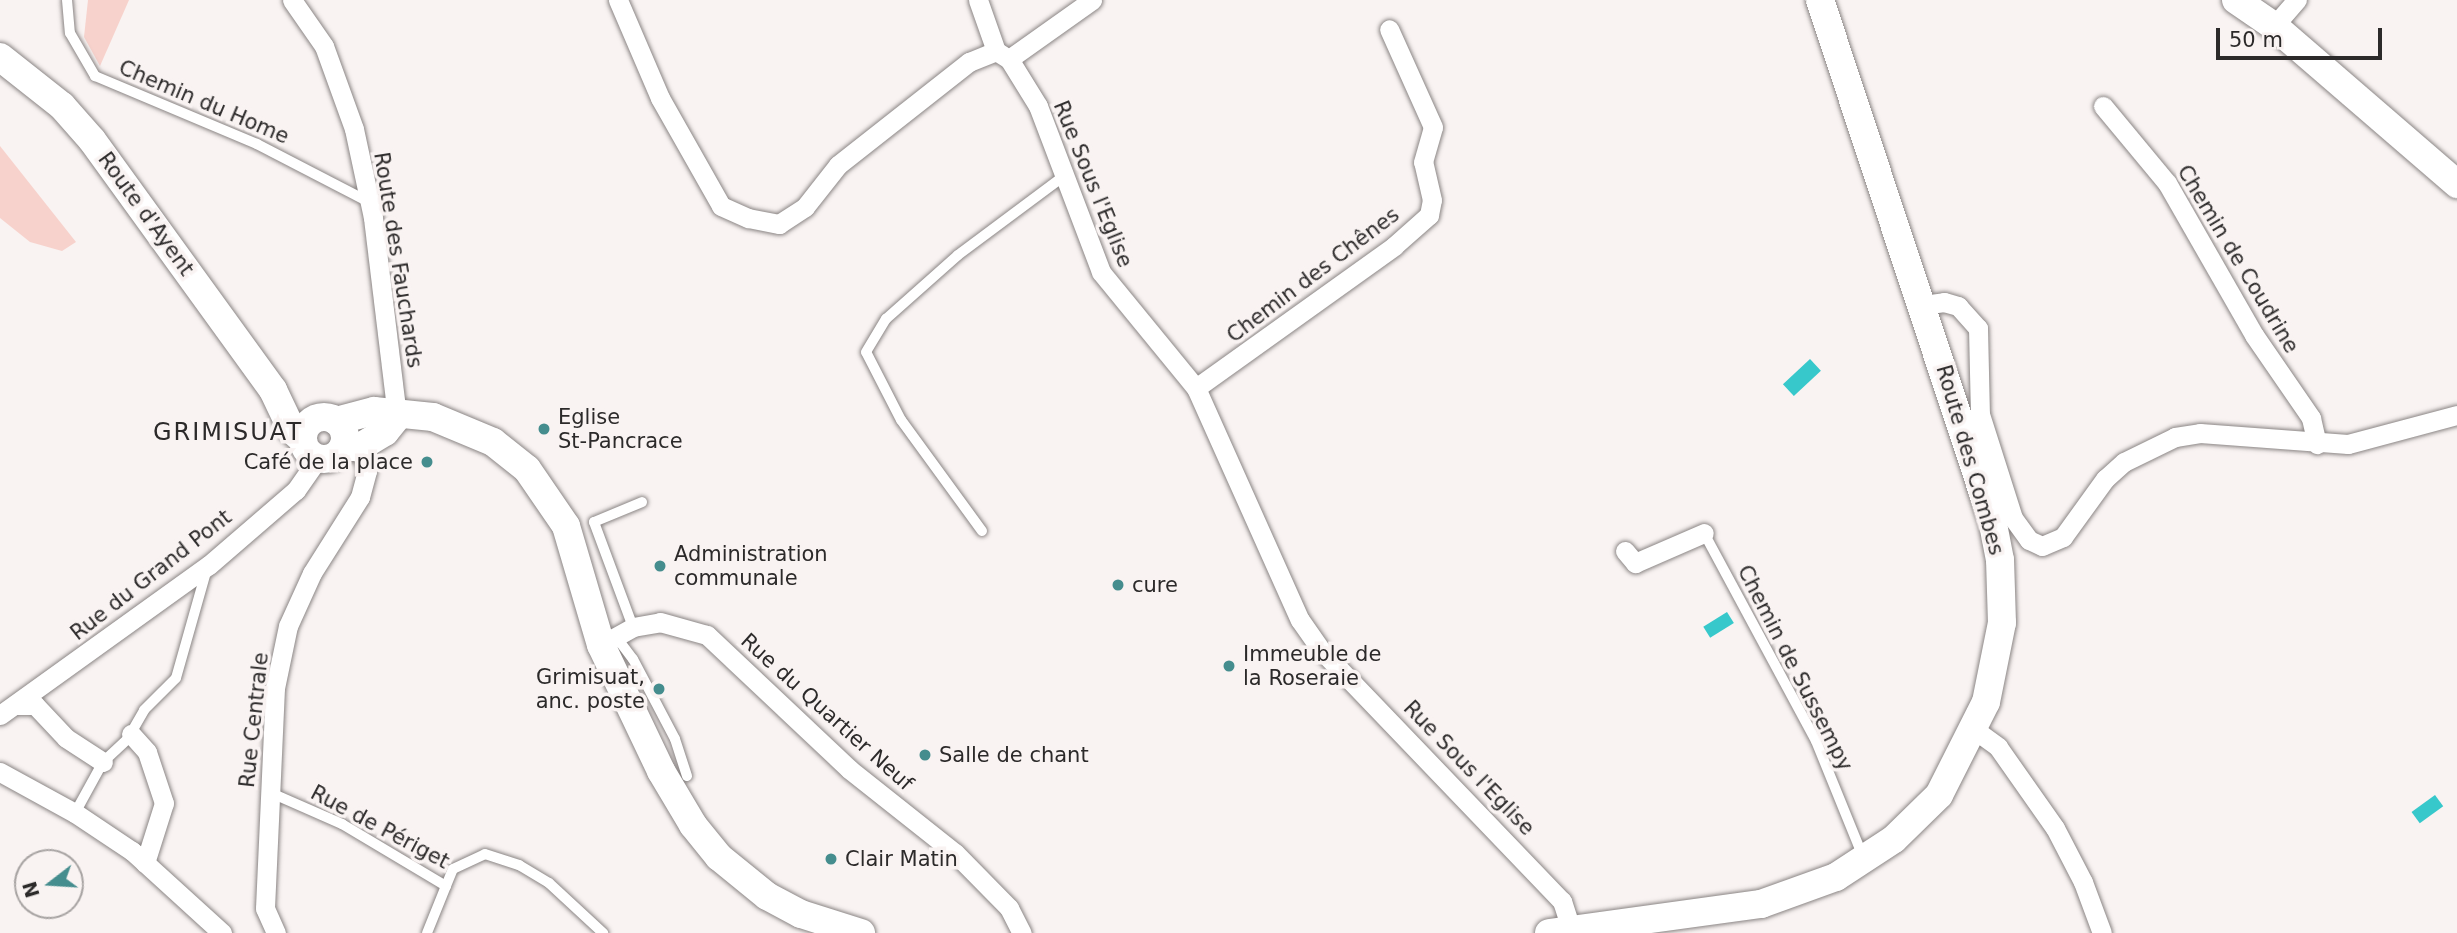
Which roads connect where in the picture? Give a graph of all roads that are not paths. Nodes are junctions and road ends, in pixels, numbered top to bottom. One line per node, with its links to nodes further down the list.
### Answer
1 (67, 0): 16 (lane, Chemin du Home)
2 (292, 0): 16 (street, Route des Fauchards)
3 (618, 0): 11 (street)
4 (978, 0): 11 (street, Rue Sous l'Eglise)
5 (1092, 0): 11 (street)
6 (1820, 0): 17 (street, Route des Combes)
7 (2236, 0): 9 (street)
8 (2297, 0): 9 (street)
9 (2274, 26): 15 (street)
10 (1389, 29): 18 (street, Chemin des Chênes)
11 (1002, 55): 14 (street, Rue Sous l'Eglise)
12 (0, 57): 21 (street, Route d'Ayent)
13 (2103, 106): 22 (street, Chemin de Coudrine)
14 (1064, 176): 18 (street, Rue Sous l'Eglise); 24 (lane)
15 (2457, 184)
16 (370, 202): 20 (street, Route des Fauchards)
17 (1923, 305): 22 (street); 31 (street, Route des Combes)
18 (1196, 388): 41 (street, Rue Sous l'Eglise)
19 (2457, 415): 22 (street)
20 (397, 417): 21 (street); 29 (street)
21 (331, 439): 27 (street, Rue du Grand Pont); 36 (street, Rue Centrale)
22 (2317, 444)
23 (642, 502): 28 (lane)
24 (982, 531)
25 (1704, 533): 26 (street); 38 (lane, Chemin de Sussempy)
26 (1625, 551)
27 (209, 565): 30 (street, Rue du Grand Pont); 32 (lane)
28 (633, 627): 29 (street, Rue du Quartier Neuf); 47 (street, Rue du Quartier Neuf)
29 (609, 641): 35 (lane); 46 (street)
30 (8, 710): 33 (street)
31 (1975, 730): 38 (street, Route des Combes); 48 (street)
32 (131, 734): 33 (lane); 39 (street)
33 (103, 762): 37 (lane)
34 (0, 772): 37 (street)
35 (687, 776)
36 (268, 792): 40 (lane, Rue de Périget); 43 (street, Rue Centrale)
37 (75, 813): 39 (street)
38 (1865, 860): 41 (street, Route des Combes)
39 (145, 863): 42 (street)
40 (446, 886): 44 (lane); 45 (lane, Rue de Périget)
41 (1560, 931)
42 (222, 933)
43 (275, 933)
44 (427, 933)
45 (603, 933)
46 (860, 933)
47 (1022, 933)
48 (2102, 933)

